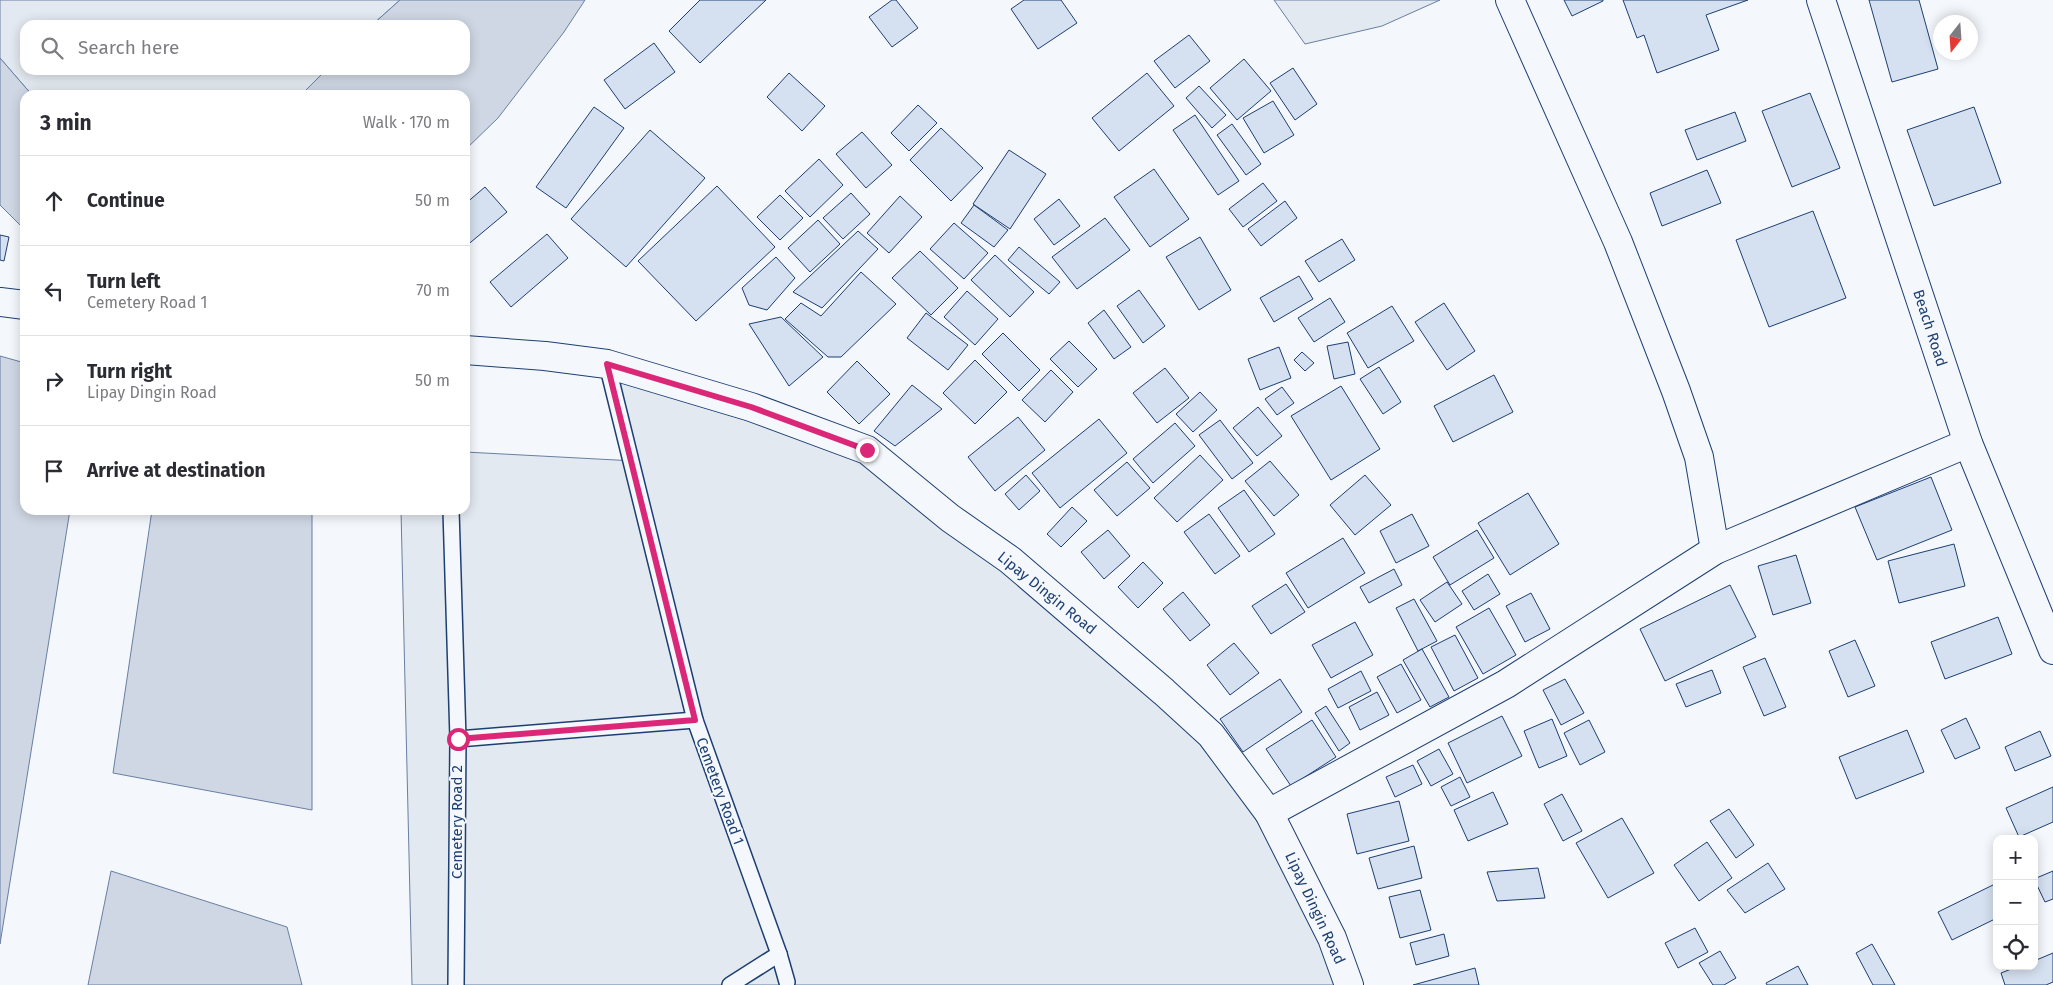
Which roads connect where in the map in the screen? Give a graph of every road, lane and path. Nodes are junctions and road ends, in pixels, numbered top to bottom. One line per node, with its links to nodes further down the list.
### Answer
1 (1510, 0): 9 (street)
2 (1821, 0): 7 (street, Beach Road)
3 (0, 302): 4 (street)
4 (20, 304)
5 (470, 350): 6 (street, Lipay Dingin Road)
6 (607, 364): 11 (lane, Cemetery Road 1); 13 (street, Lipay Dingin Road)
7 (1968, 443): 9 (street); 10 (street, Beach Road)
8 (451, 515): 12 (lane, Cemetery Road 2)
9 (1715, 550): 13 (street)
10 (2053, 650)
11 (695, 720): 12 (lane); 14 (lane, Cemetery Road 1)
12 (458, 739): 16 (lane, Cemetery Road 2)
13 (1269, 813): 18 (street, Lipay Dingin Road)
14 (779, 954): 15 (lane, Cemetery Road 1); 17 (lane)
15 (788, 982)
16 (456, 985)
17 (730, 985)
18 (1349, 985)

